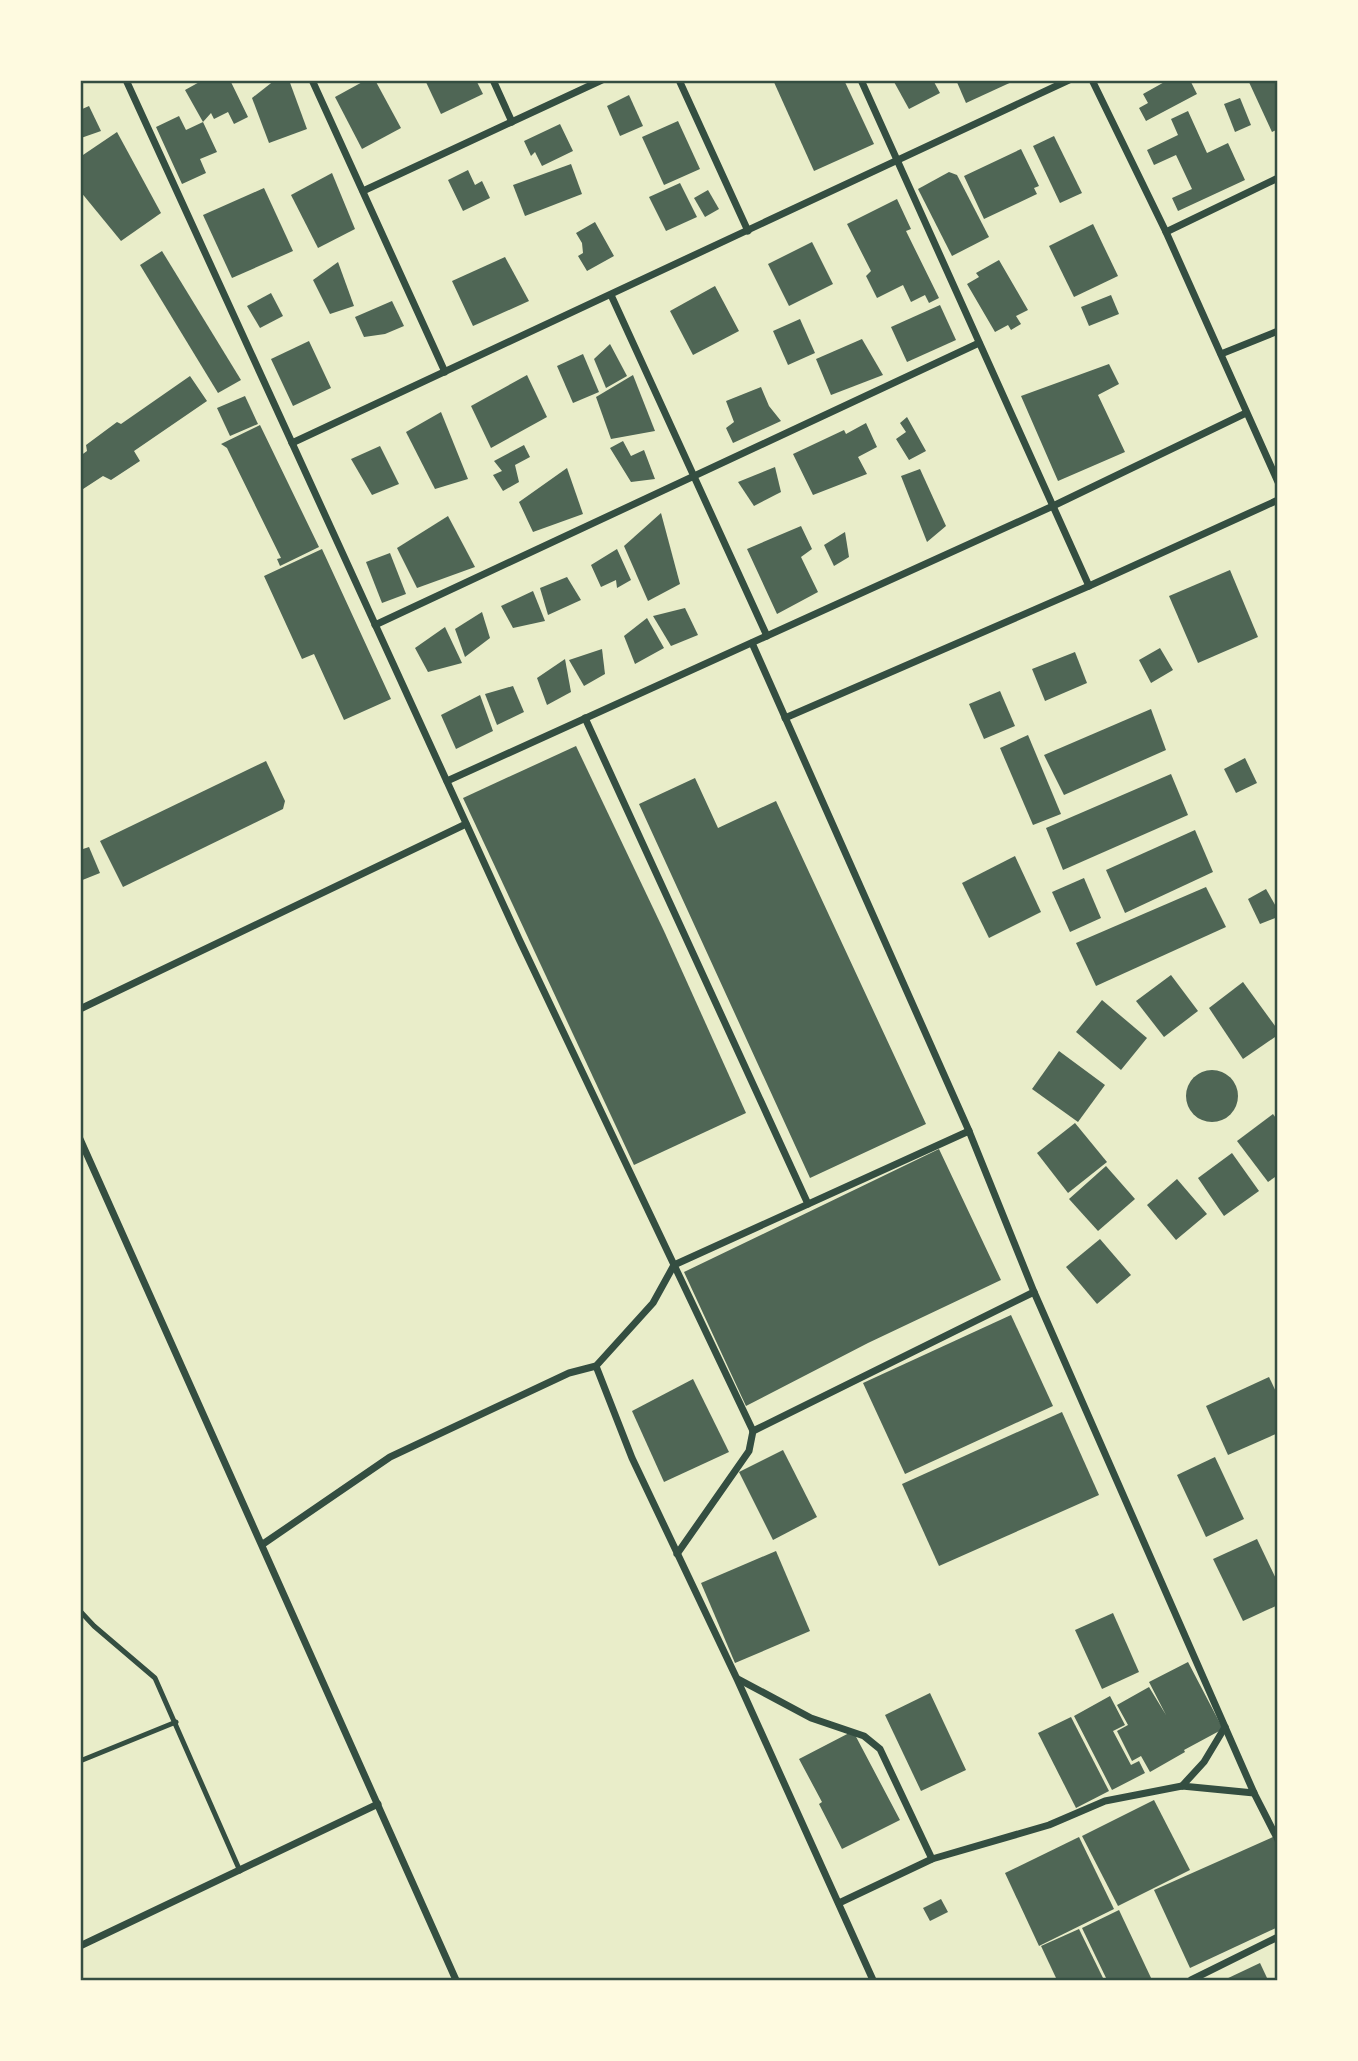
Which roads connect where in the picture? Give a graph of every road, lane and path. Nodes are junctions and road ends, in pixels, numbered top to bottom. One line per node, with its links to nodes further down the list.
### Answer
1 (125, 80): 21 (street)
2 (312, 80): 12 (street)
3 (493, 80): 9 (street)
4 (602, 80): 9 (street)
5 (679, 80): 13 (street)
6 (861, 80): 10 (street)
7 (1069, 80): 10 (street)
8 (1092, 80): 14 (street)
9 (512, 122): 12 (street)
10 (897, 161): 13 (street); 17 (street)
11 (1278, 178): 14 (street)
12 (362, 191): 19 (street)
13 (748, 231): 15 (street)
14 (1166, 232): 18 (street)
15 (611, 295): 19 (street); 22 (street)
16 (1278, 331): 18 (street)
17 (979, 343): 22 (street); 25 (street)
18 (1221, 354): 20 (street)
19 (445, 372): 21 (street)
20 (1246, 413): 23 (street); 25 (street)
21 (292, 443): 27 (street)
22 (694, 477): 27 (street); 28 (street)
23 (1278, 482)
24 (1278, 500): 26 (street)
25 (1053, 506): 26 (street); 28 (street)
26 (1089, 586): 31 (street)
27 (376, 625): 32 (street)
28 (767, 636): 29 (street)
29 (752, 643): 30 (street); 31 (street)
30 (585, 718): 32 (street); 37 (street)
31 (785, 718): 35 (street)
32 (447, 780): 33 (street)
33 (466, 824): 34 (street); 38 (street)
34 (80, 1009)
35 (969, 1131): 37 (street); 39 (street)
36 (80, 1139): 42 (street)
37 (808, 1204): 38 (street)
38 (674, 1265): 40 (street); 41 (street)
39 (1034, 1292): 41 (street); 47 (street)
40 (596, 1366): 42 (street); 43 (street)
41 (753, 1430): 43 (street)
42 (263, 1544): 51 (street)
43 (677, 1554): 45 (street)
44 (80, 1611): 46 (lane)
45 (737, 1679): 53 (street); 55 (street)
46 (176, 1722): 48 (lane); 54 (lane)
47 (1225, 1727): 49 (street); 50 (street)
48 (80, 1761)
49 (1182, 1786): 50 (street); 53 (street)
50 (1254, 1793): 52 (street)
51 (378, 1804): 54 (street); 58 (street)
52 (1278, 1839)
53 (932, 1859): 55 (street)
54 (240, 1871): 57 (street)
55 (839, 1903): 59 (street)
56 (1278, 1937): 60 (street)
57 (80, 1946)
58 (456, 1980)
59 (873, 1980)
60 (1191, 1980)

